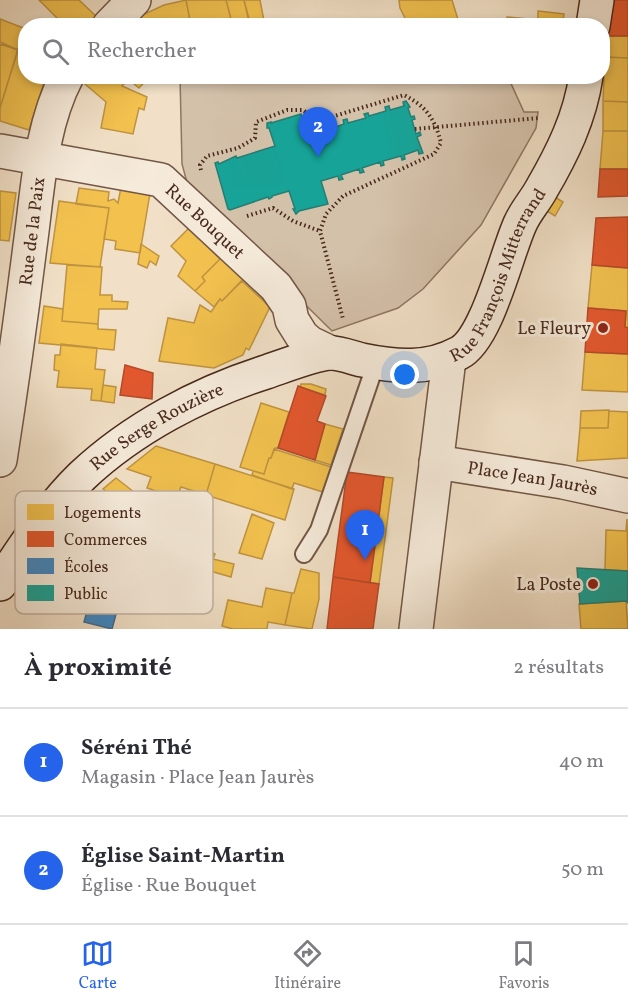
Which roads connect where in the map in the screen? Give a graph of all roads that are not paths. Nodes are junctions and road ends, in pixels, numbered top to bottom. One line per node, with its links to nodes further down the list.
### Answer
1 (134, 0): 3 (street)
2 (597, 0): 4 (street)
3 (117, 18)
4 (594, 18)
5 (63, 84): 8 (street, Rue de la Paix)
6 (585, 84): 10 (street, Rue François Mitterrand)
7 (0, 151): 8 (street, Rue Bouquet)
8 (42, 158): 9 (street, Rue Bouquet); 12 (street, Rue de la Paix)
9 (338, 340): 11 (street, Rue François Mitterrand); 15 (street, Rue Serge Rouzière)
10 (449, 359): 11 (street, Rue François Mitterrand); 14 (street)
11 (376, 363): 17 (lane)
12 (5, 400): 13 (street, Rue de la Paix)
13 (0, 460)
14 (436, 462): 16 (street, Place Jean Jaurès); 20 (street)
15 (69, 491)
16 (628, 496)
17 (304, 554)
18 (15, 561): 19 (street, Rue Serge Rouzière)
19 (1, 581)
20 (416, 629)

